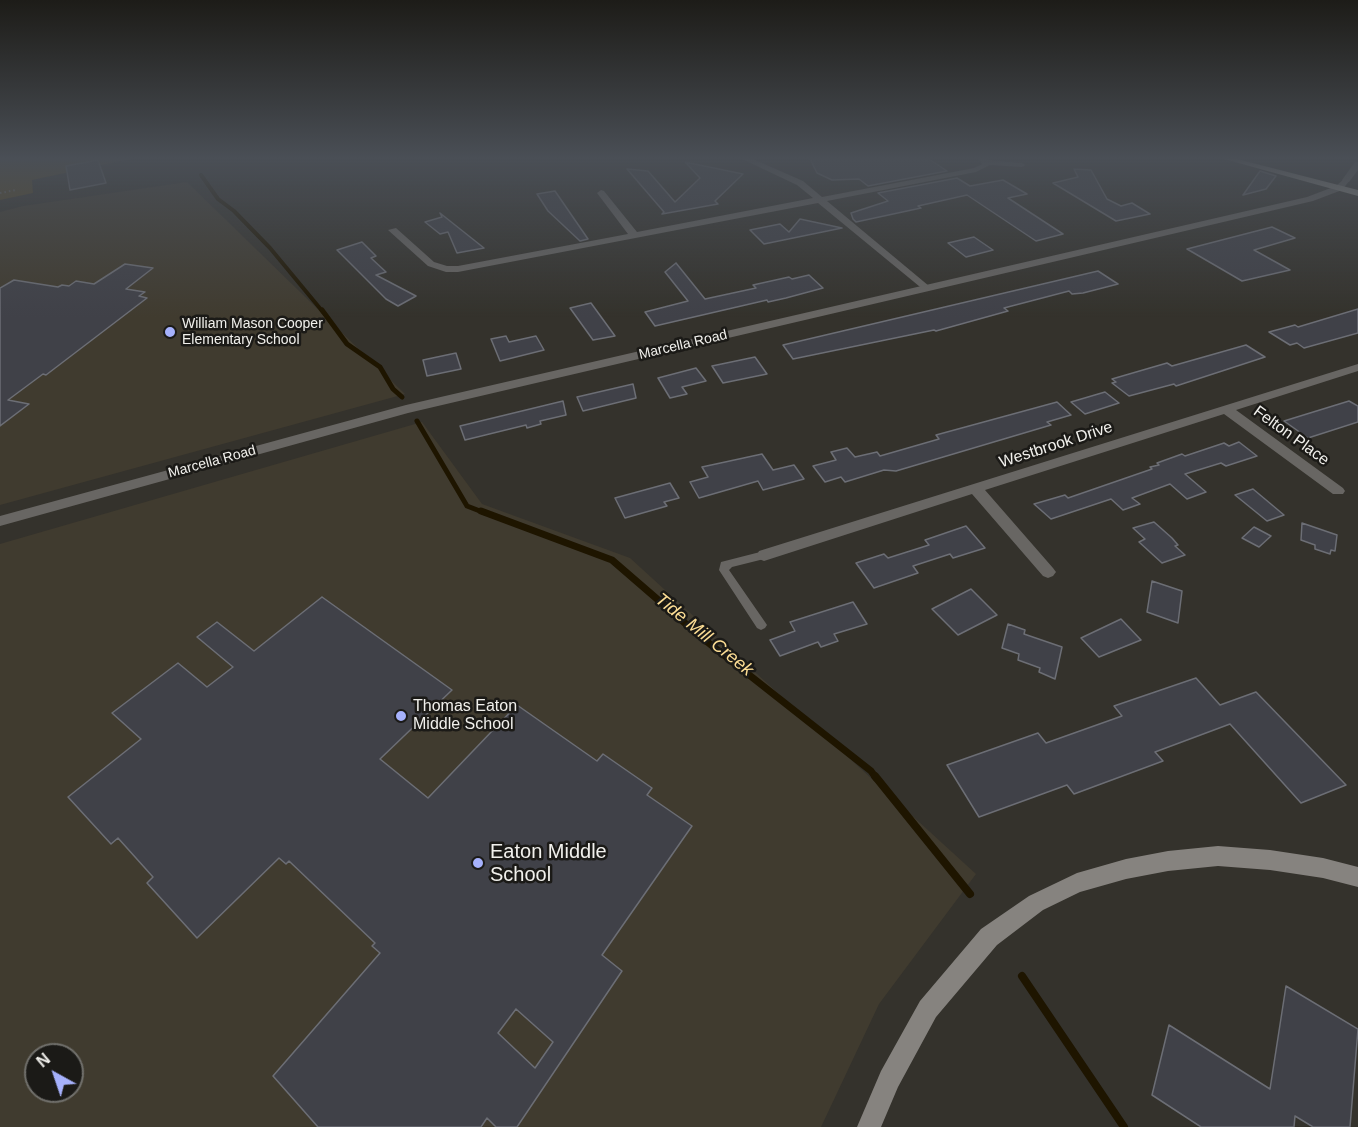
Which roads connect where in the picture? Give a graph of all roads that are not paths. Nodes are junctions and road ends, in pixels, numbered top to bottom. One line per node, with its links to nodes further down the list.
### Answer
1 (616, 212): 6 (street)
2 (760, 212): 6 (street)
3 (836, 212): 7 (street)
4 (1256, 212): 7 (street, Marcella Road)
5 (393, 230): 6 (street)
6 (634, 235)
7 (925, 288): 12 (street, Marcella Road)
8 (1358, 367): 9 (street, Westbrook Drive)
9 (1225, 408): 10 (street, Westbrook Drive); 11 (street, Felton Place)
10 (975, 488): 13 (street, Westbrook Drive); 14 (street)
11 (1338, 490)
12 (0, 521)
13 (764, 555): 15 (lane)
14 (1048, 572)
15 (761, 625)
16 (1358, 877): 17 (main road)
17 (869, 1127)

